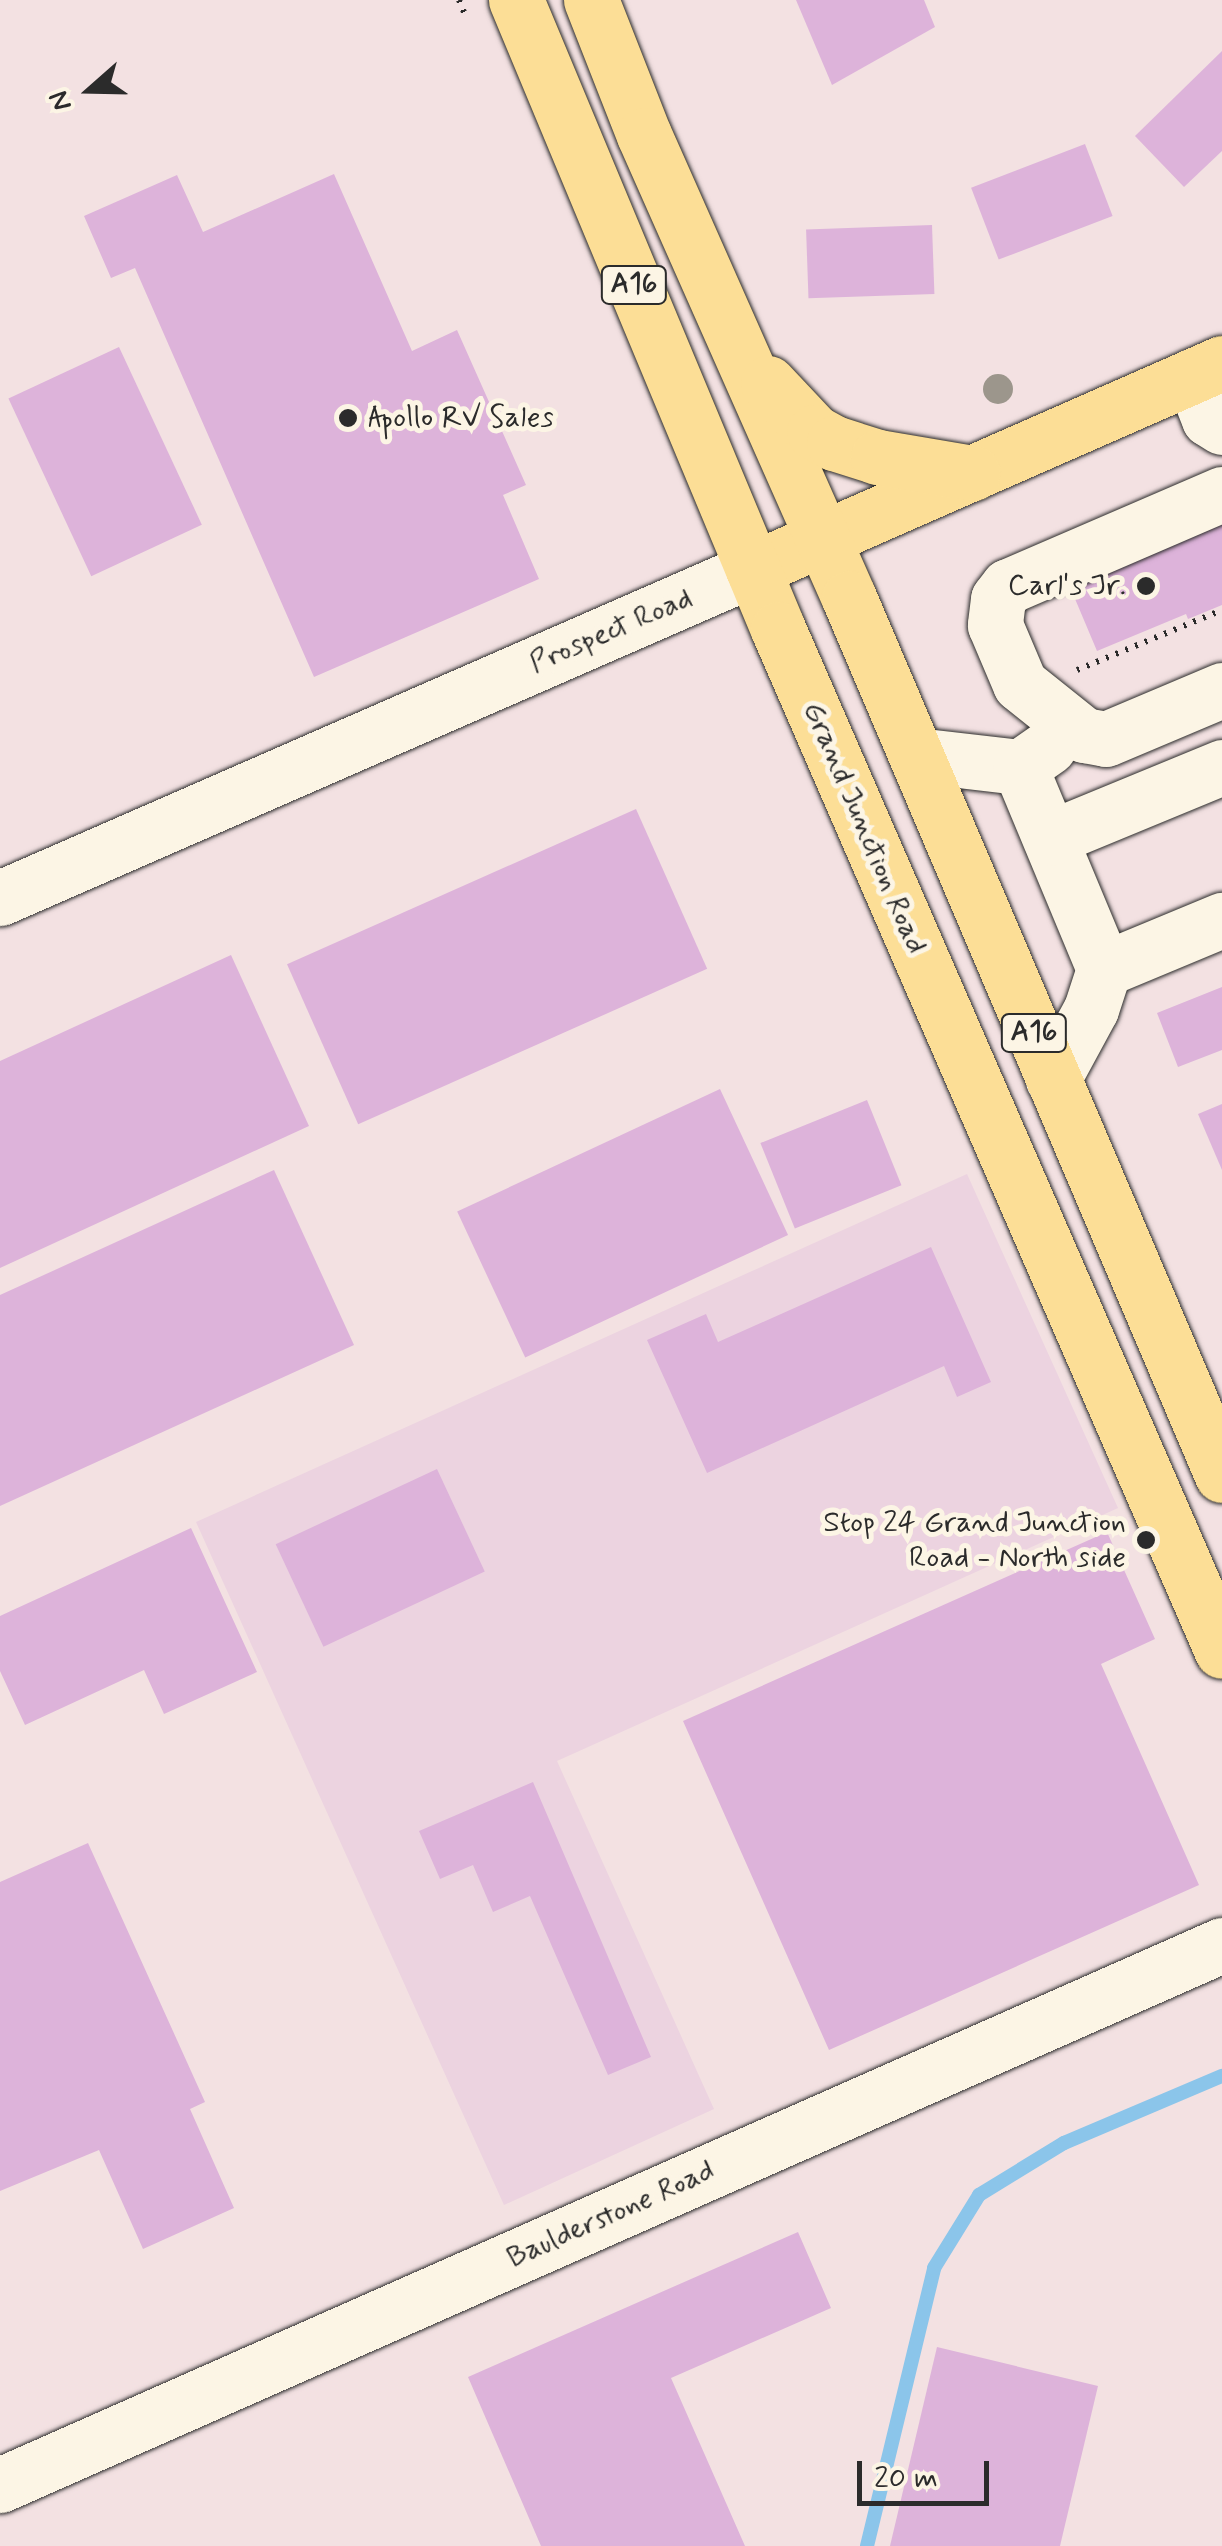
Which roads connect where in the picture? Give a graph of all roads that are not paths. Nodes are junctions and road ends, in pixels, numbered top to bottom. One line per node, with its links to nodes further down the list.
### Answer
1 (516, 0): 9 (main road, Grand Junction Road / A16)
2 (590, 0): 3 (main road, A16)
3 (740, 350): 6 (main road); 8 (main road, A16)
4 (1207, 370): 5 (street); 6 (main road, Prospect Road)
5 (1222, 427)
6 (973, 473): 8 (main road, Prospect Road)
7 (1222, 494): 12 (street)
8 (823, 539): 9 (main road, Prospect Road); 14 (main road, A16)
9 (753, 570): 19 (street, Prospect Road); 24 (main road, Grand Junction Road / A16)
10 (1222, 664): 13 (street)
11 (1222, 690): 13 (street)
12 (1067, 706): 13 (street); 15 (street)
13 (1149, 708): 17 (street)
14 (916, 756): 15 (street); 22 (main road, A16)
15 (996, 764): 18 (street)
16 (1222, 767): 17 (street)
17 (1169, 789): 18 (street)
18 (1050, 838): 21 (street)
19 (0, 898)
20 (1222, 920): 21 (street)
21 (1104, 970): 22 (street)
22 (1053, 1079): 23 (main road, A16)
23 (1222, 1475)
24 (1222, 1652)
25 (1222, 1945): 26 (street, Baulderstone Road)
26 (0, 2485)

